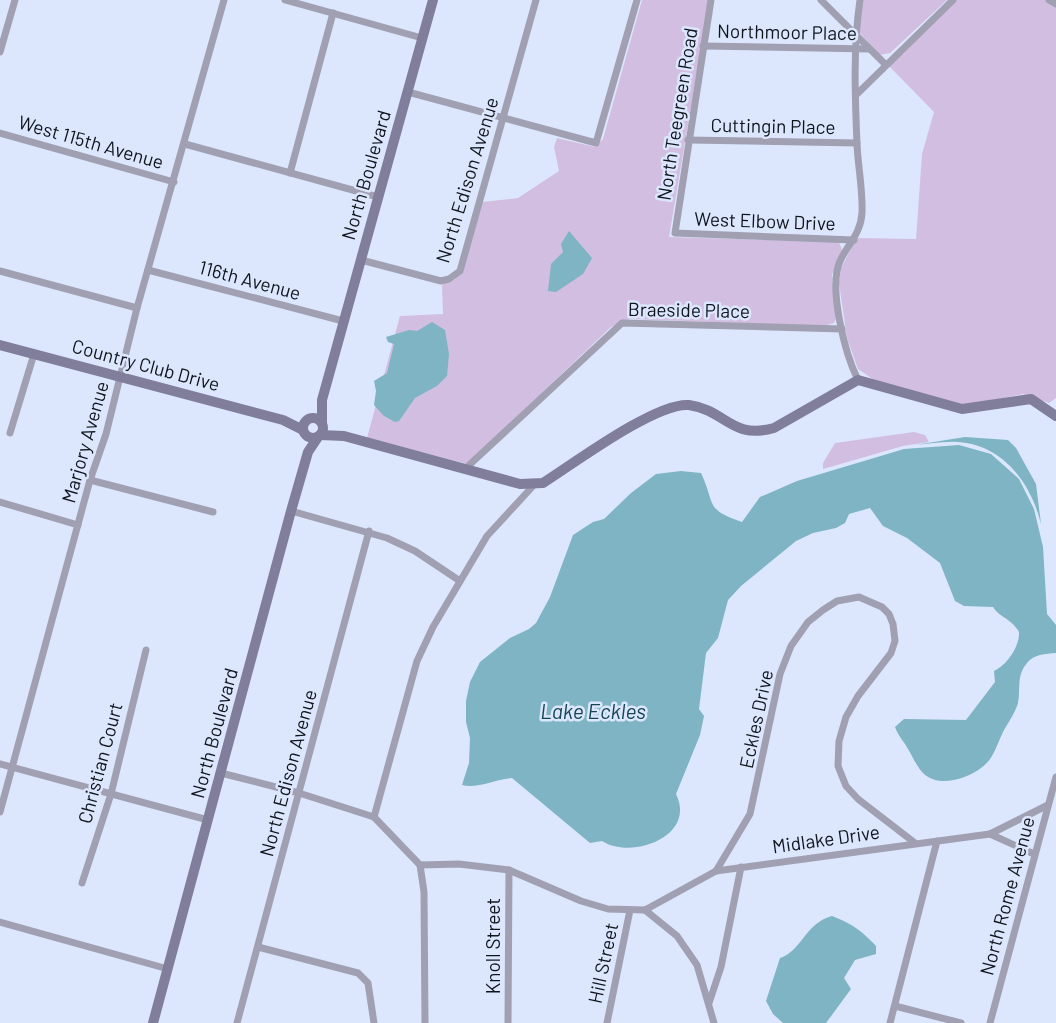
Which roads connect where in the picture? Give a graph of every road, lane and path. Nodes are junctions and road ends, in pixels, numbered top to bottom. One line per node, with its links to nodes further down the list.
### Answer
1 (15, 0): 19 (street)
2 (224, 0): 27 (street, Marjory Avenue)
3 (285, 0): 13 (street)
4 (433, 0): 15 (street, North Boulevard)
5 (536, 0): 23 (street, North Edison Avenue)
6 (637, 0): 23 (street)
7 (711, 0): 16 (street, North Teegreen Road)
8 (821, 0): 14 (street)
9 (860, 0): 14 (street)
10 (953, 0): 20 (street)
11 (1048, 0): 12 (street)
12 (1056, 4)
13 (334, 13): 15 (street); 28 (street)
14 (855, 34): 17 (street); 18 (street)
15 (422, 38): 21 (street, North Boulevard)
16 (703, 46): 17 (street, Northmoor Place); 25 (street, North Teegreen Road)
17 (855, 49): 18 (street, Northmoor Place); 22 (street)
18 (869, 49): 20 (street)
19 (0, 52)
20 (886, 65): 22 (street)
21 (408, 92): 23 (street); 30 (street, North Boulevard)
22 (857, 94): 26 (street)
23 (503, 119): 33 (street, North Edison Avenue)
24 (0, 133): 29 (street, West 115th Avenue)
25 (688, 140): 26 (street, Cuttingin Place); 31 (street, North Teegreen Road)
26 (857, 143): 32 (street)
27 (185, 144): 28 (street); 29 (street, Marjory Avenue)
28 (290, 173): 30 (street)
29 (174, 182): 34 (street, Marjory Avenue)
30 (378, 198): 33 (street, North Boulevard)
31 (676, 233): 32 (street, West Elbow Drive)
32 (854, 240): 38 (street)
33 (361, 260): 37 (street, North Boulevard)
34 (148, 270): 36 (street, Marjory Avenue); 37 (street, 116th Avenue)
35 (0, 271): 36 (street)
36 (137, 308): 41 (street, Marjory Avenue)
37 (343, 321): 43 (street, North Boulevard)
38 (842, 329): 42 (street); 51 (street, Braeside Place)
39 (0, 345): 40 (street, Country Club Drive)
40 (34, 354): 41 (street, Country Club Drive); 47 (street)
41 (119, 377): 46 (street, Country Club Drive); 52 (street, Marjory Avenue)
42 (858, 380): 44 (street); 53 (street)
43 (322, 400): 45 (street, North Boulevard); 46 (street, North Boulevard)
44 (1055, 412)
45 (322, 424): 46 (street); 48 (street); 49 (street)
46 (306, 425): 48 (street); 50 (street, North Boulevard)
47 (10, 433)
48 (319, 436): 49 (street); 50 (street, North Boulevard)
49 (344, 436): 51 (street)
50 (308, 452): 55 (street, North Boulevard)
51 (466, 468): 53 (street)
52 (90, 481): 56 (street); 57 (street, Marjory Avenue)
53 (533, 486): 59 (street)
54 (0, 502): 57 (street)
55 (291, 511): 58 (street); 63 (street, North Boulevard)
56 (213, 512)
57 (78, 524): 62 (street, Marjory Avenue)
58 (369, 531): 59 (street); 65 (street, North Edison Avenue)
59 (460, 580): 69 (street)
60 (146, 650): 66 (street, Christian Court)
61 (0, 764): 62 (street)
62 (12, 767): 66 (street); 68 (street, Marjory Avenue)
63 (221, 773): 65 (street); 70 (street, North Boulevard)
64 (1056, 777): 67 (street, North Rome Avenue)
65 (299, 793): 69 (street); 83 (street, North Edison Avenue)
66 (111, 794): 70 (street); 79 (street, Christian Court)
67 (1048, 805): 71 (street); 74 (street, North Rome Avenue)
68 (0, 812)
69 (374, 817): 75 (street)
70 (208, 820): 84 (street, North Boulevard)
71 (990, 834): 72 (street); 74 (street)
72 (937, 841): 73 (street); 86 (street)
73 (915, 843): 76 (street, Midlake Drive); 78 (street, Eckles Drive)
74 (1034, 854): 96 (street, North Rome Avenue)
75 (421, 865): 77 (street); 90 (street)
76 (741, 867): 78 (street, Midlake Drive); 85 (street)
77 (509, 870): 80 (street); 91 (street, Knoll Street)
78 (716, 871): 81 (street)
79 (82, 883)
80 (630, 910): 81 (street); 92 (street, Hill Street)
81 (645, 910): 85 (street)
82 (0, 922): 84 (street)
83 (258, 947): 88 (street, North Edison Avenue); 89 (street)
84 (168, 970): 87 (street, North Boulevard)
85 (709, 1003): 93 (street)
86 (895, 1006): 94 (street); 95 (street)
87 (153, 1023)
88 (237, 1023)
89 (374, 1023)
90 (425, 1023)
91 (508, 1023)
92 (607, 1023)
93 (714, 1023)
94 (890, 1023)
95 (961, 1023)
96 (990, 1023)

